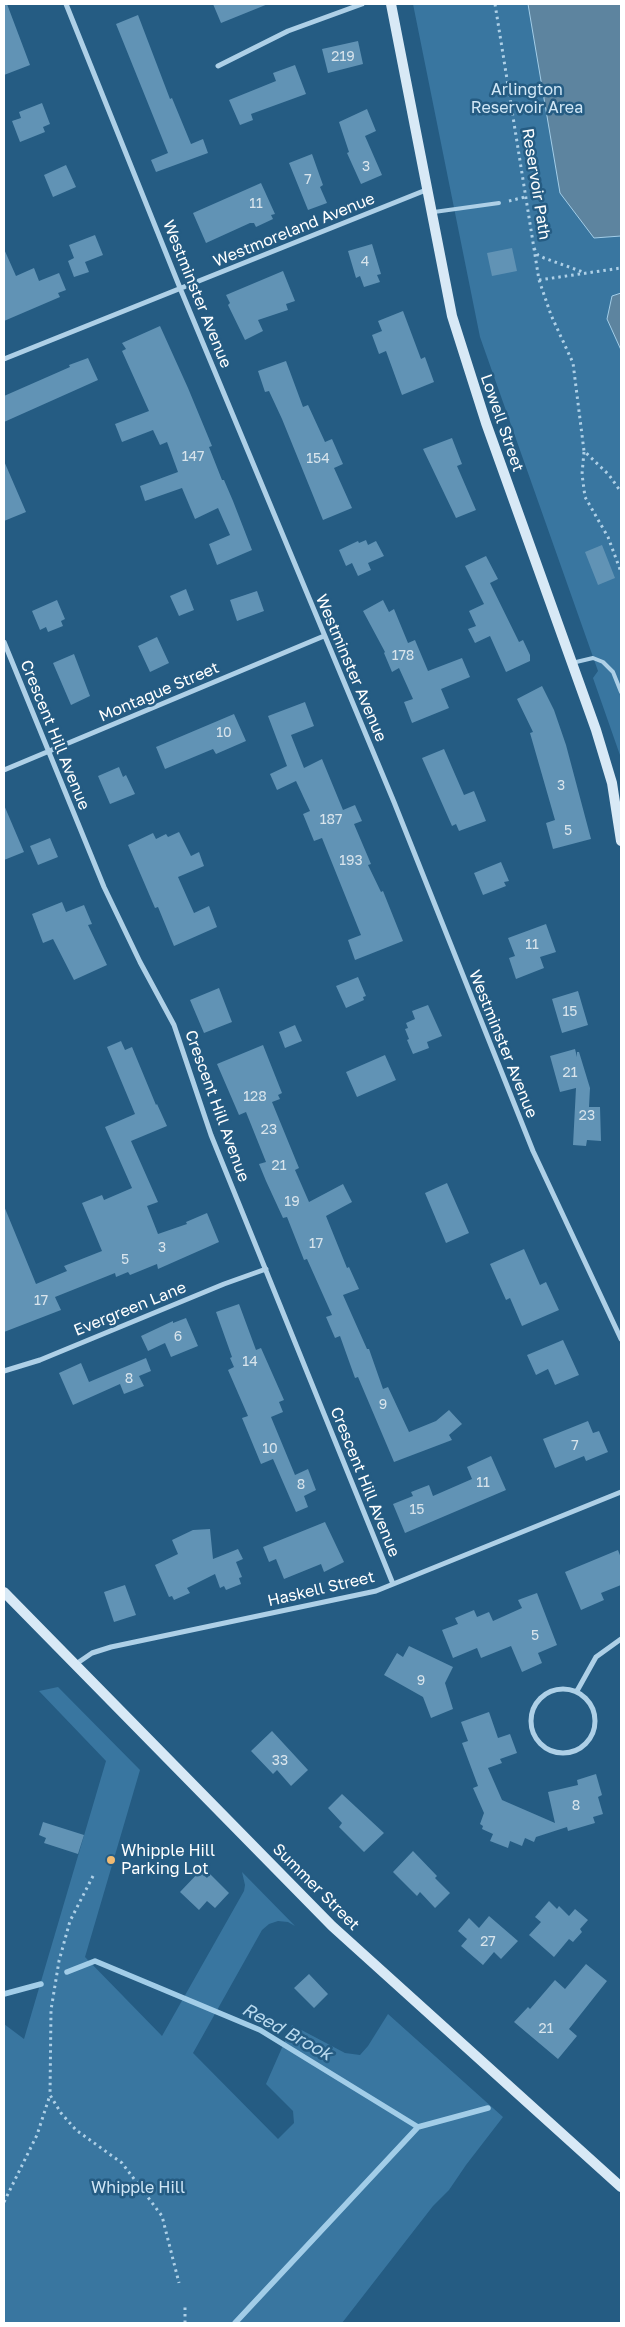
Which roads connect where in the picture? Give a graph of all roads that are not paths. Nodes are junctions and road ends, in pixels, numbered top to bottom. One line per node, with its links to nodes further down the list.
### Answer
1 (66, 4): 8 (street, Westminster Avenue)
2 (362, 4): 4 (street)
3 (391, 4): 5 (main road, Lowell Street)
4 (218, 66)
5 (426, 190): 7 (main road, Lowell Street); 8 (street, Westmoreland Avenue)
6 (499, 203): 7 (lane)
7 (432, 212): 12 (main road, Lowell Street)
8 (180, 288): 9 (street, Westmoreland Avenue); 10 (street, Westminster Avenue)
9 (4, 359)
10 (324, 636): 14 (street, Montague Street); 18 (street, Westminster Avenue)
11 (4, 642): 14 (street, Crescent Hill Avenue)
12 (572, 663): 13 (lane); 16 (main road, Lowell Street)
13 (621, 692)
14 (49, 751): 15 (street, Montague Street); 17 (street, Crescent Hill Avenue)
15 (4, 770)
16 (621, 841)
17 (266, 1269): 19 (street, Evergreen Lane); 21 (street, Crescent Hill Avenue)
18 (621, 1339)
19 (4, 1371)
20 (621, 1492): 21 (street, Haskell Street)
21 (393, 1584): 24 (street, Haskell Street)
22 (4, 1592): 24 (main road, Summer Street)
23 (621, 1638): 25 (street)
24 (76, 1664): 26 (main road, Summer Street)
25 (577, 1692): 25 (street)
26 (621, 2187)

